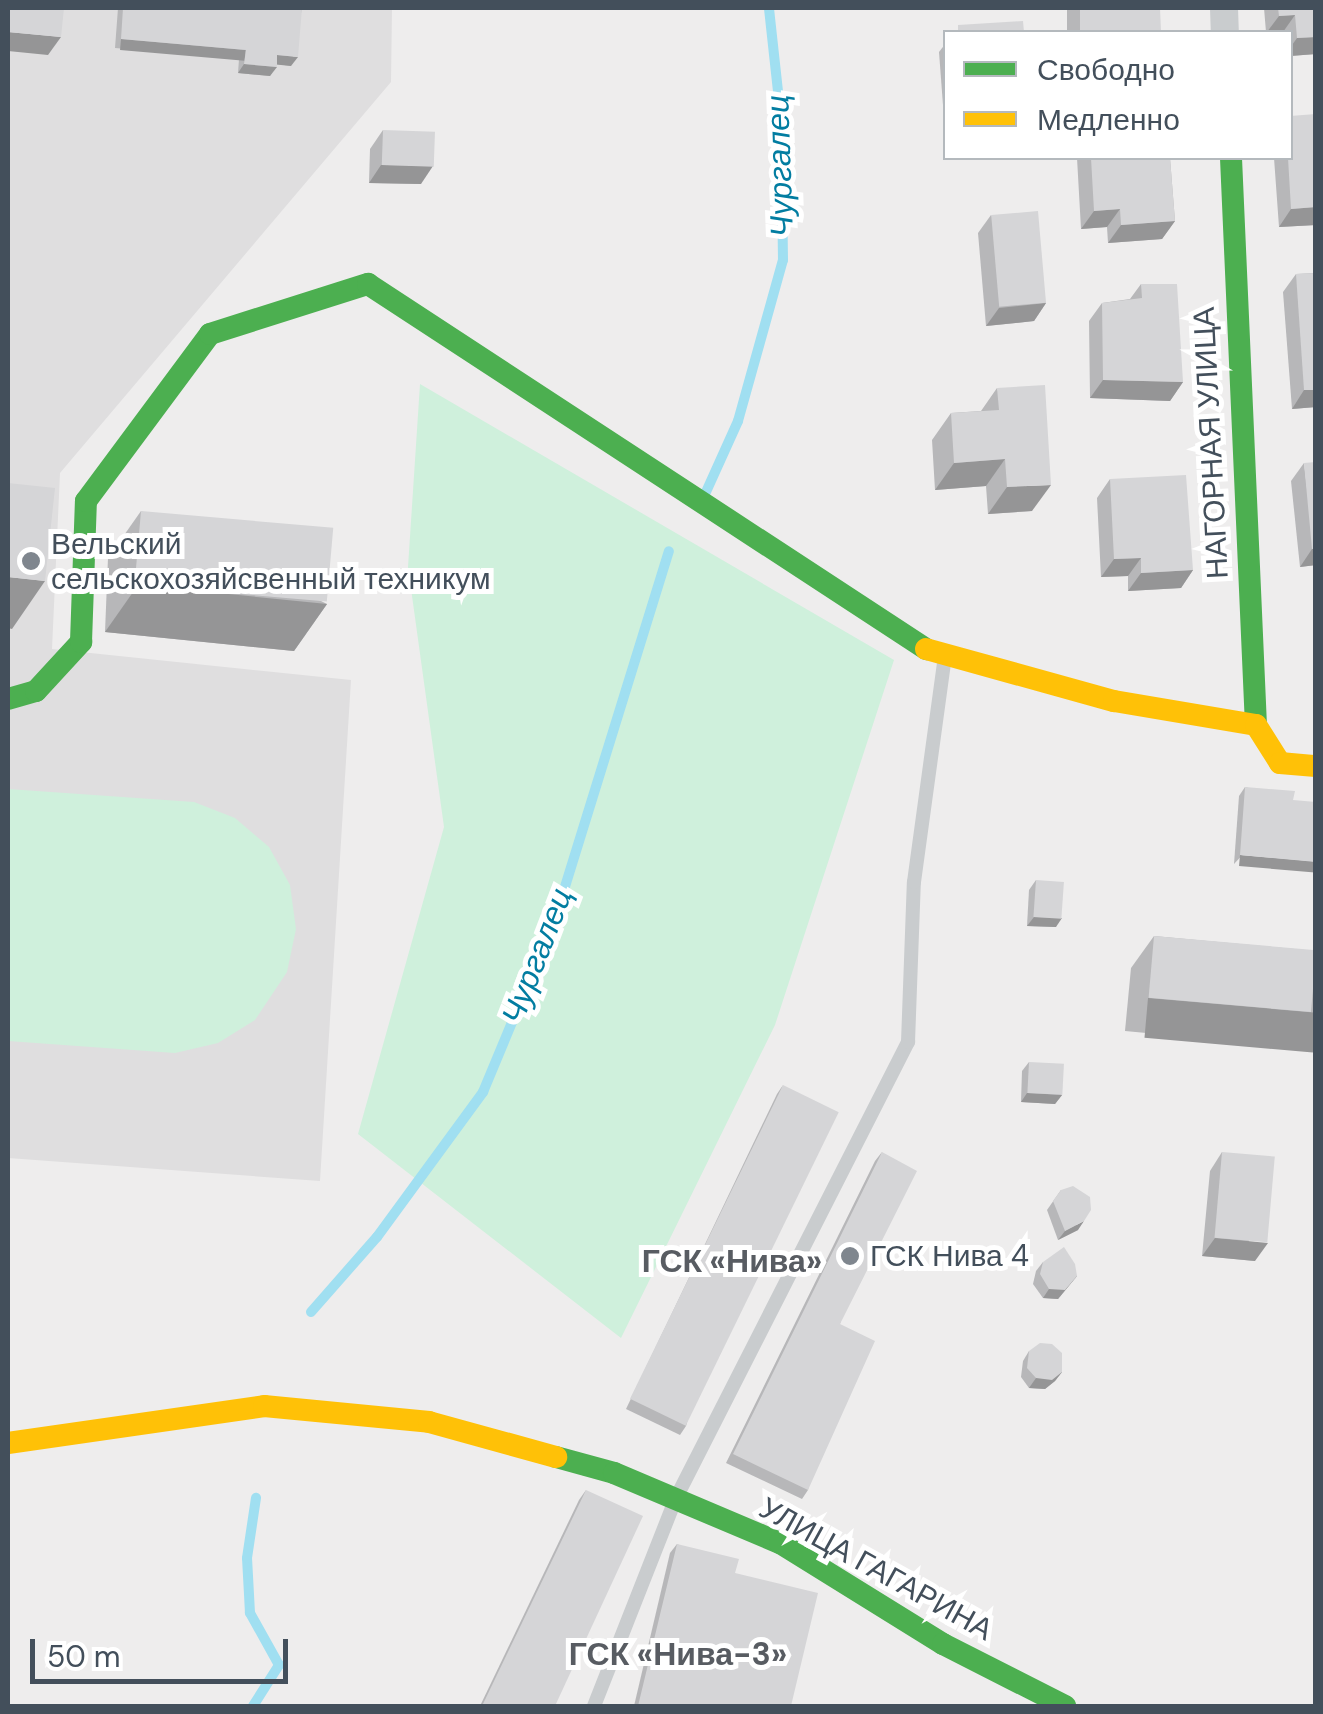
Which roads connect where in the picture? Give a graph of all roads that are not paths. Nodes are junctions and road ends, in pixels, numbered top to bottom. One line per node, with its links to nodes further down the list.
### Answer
1 (1231, 160): 4 (street, НАГОРНАЯ УЛИЦА)
2 (946, 652): 3 (street); 4 (street); 7 (lane)
3 (8, 699)
4 (1256, 725): 5 (street)
5 (1316, 766)
6 (8, 1442): 7 (street, УЛИЦА ГАГАРИНА)
7 (676, 1498): 8 (lane); 9 (street, УЛИЦА ГАГАРИНА)
8 (594, 1706)
9 (1065, 1706)

